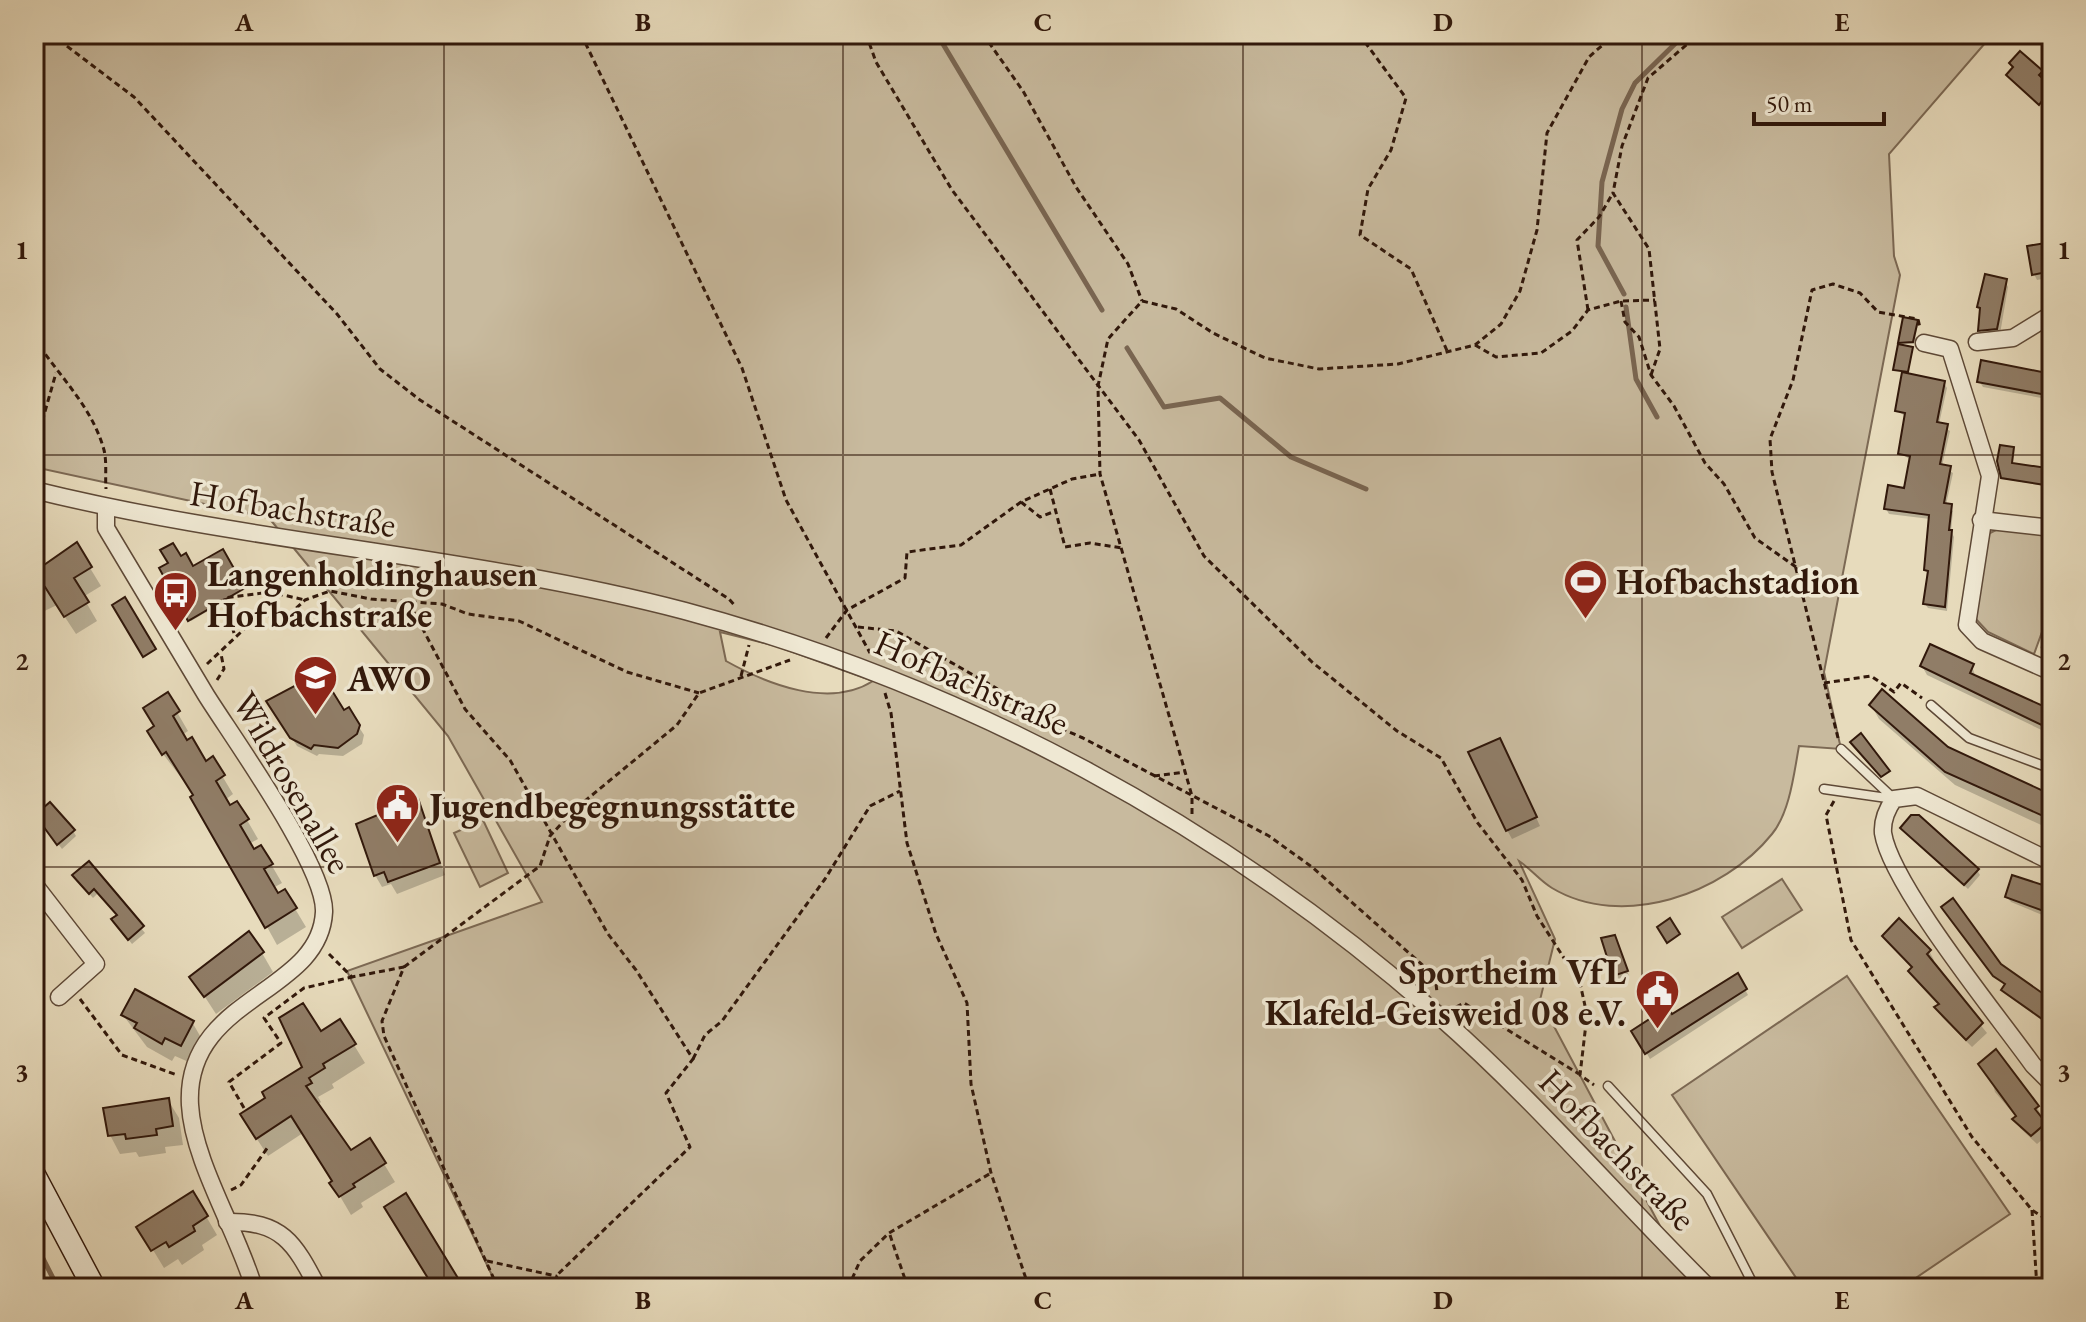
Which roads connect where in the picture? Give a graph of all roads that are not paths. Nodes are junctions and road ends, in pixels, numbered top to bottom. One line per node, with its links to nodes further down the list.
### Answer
1 (2052, 314): 2 (street)
2 (1977, 342)
3 (1924, 343): 6 (street)
4 (34, 490): 5 (street, Hofbachstraße)
5 (106, 508): 20 (street, Wildrosenallee); 24 (street, Hofbachstraße)
6 (1981, 520): 7 (street); 8 (street)
7 (2052, 528)
8 (2052, 672)
9 (1931, 705): 11 (lane)
10 (1841, 749): 13 (lane)
11 (2052, 769)
12 (1824, 789): 13 (lane)
13 (1894, 799): 14 (street); 17 (street)
14 (2052, 862)
15 (34, 884): 16 (street)
16 (65, 992)
17 (2052, 1084)
18 (1607, 1089): 25 (lane)
19 (34, 1175): 21 (main road)
20 (227, 1222): 22 (street); 23 (street)
21 (94, 1288)
22 (254, 1288)
23 (318, 1288)
24 (1709, 1288)
25 (1755, 1288)

